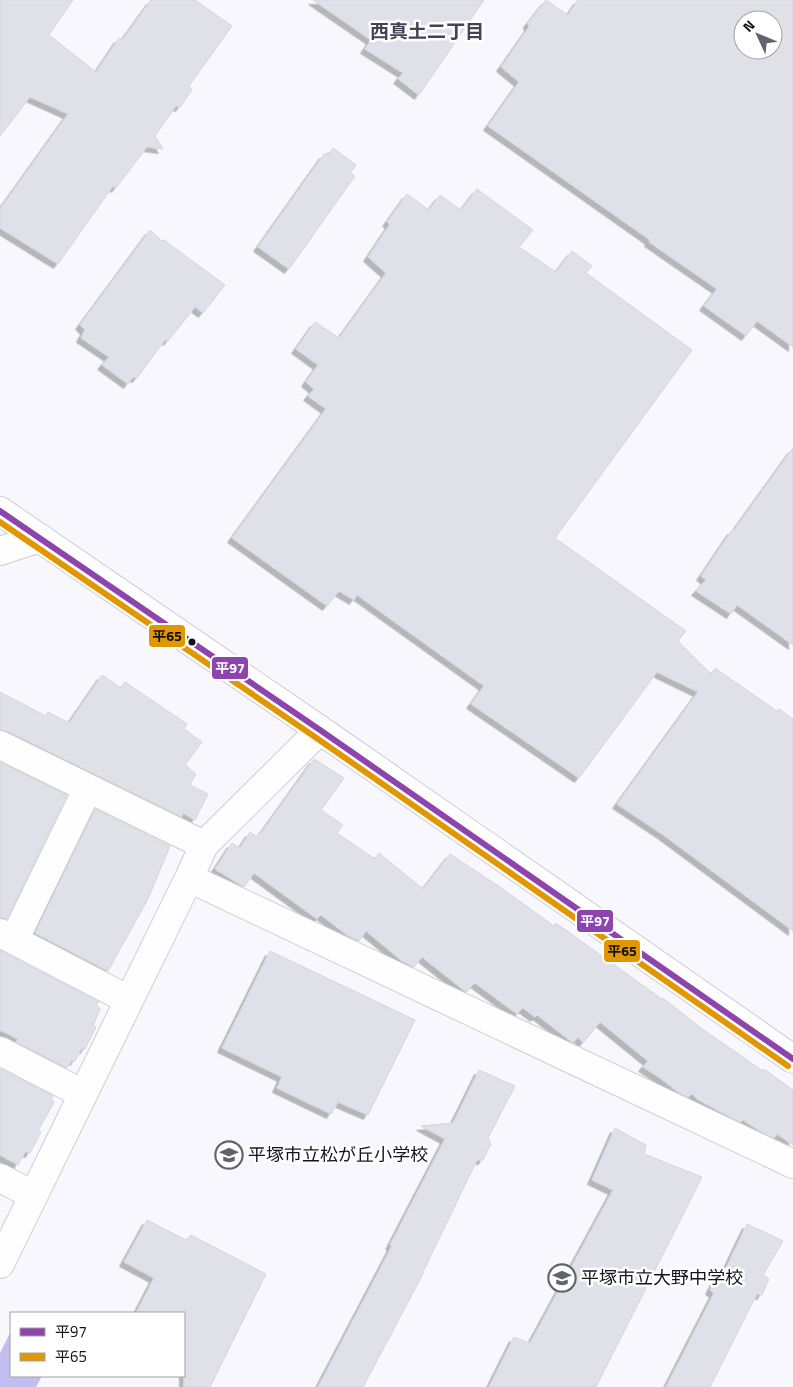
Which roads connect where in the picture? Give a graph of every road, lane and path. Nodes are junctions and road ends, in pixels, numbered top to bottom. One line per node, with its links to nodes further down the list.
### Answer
1 (0, 511): 2 (street)
2 (40, 538): 3 (street); 4 (street)
3 (0, 551)
4 (320, 730): 7 (street); 12 (street)
5 (0, 745): 6 (street)
6 (88, 788): 7 (street); 9 (street)
7 (204, 845): 8 (street)
8 (189, 878): 10 (street); 14 (street)
9 (7, 936): 10 (street)
10 (129, 1000): 13 (street)
11 (0, 1051): 13 (street)
12 (793, 1059)
13 (83, 1094): 16 (street)
14 (793, 1164)
15 (0, 1178): 16 (street)
16 (33, 1195): 17 (street)
17 (0, 1264)

